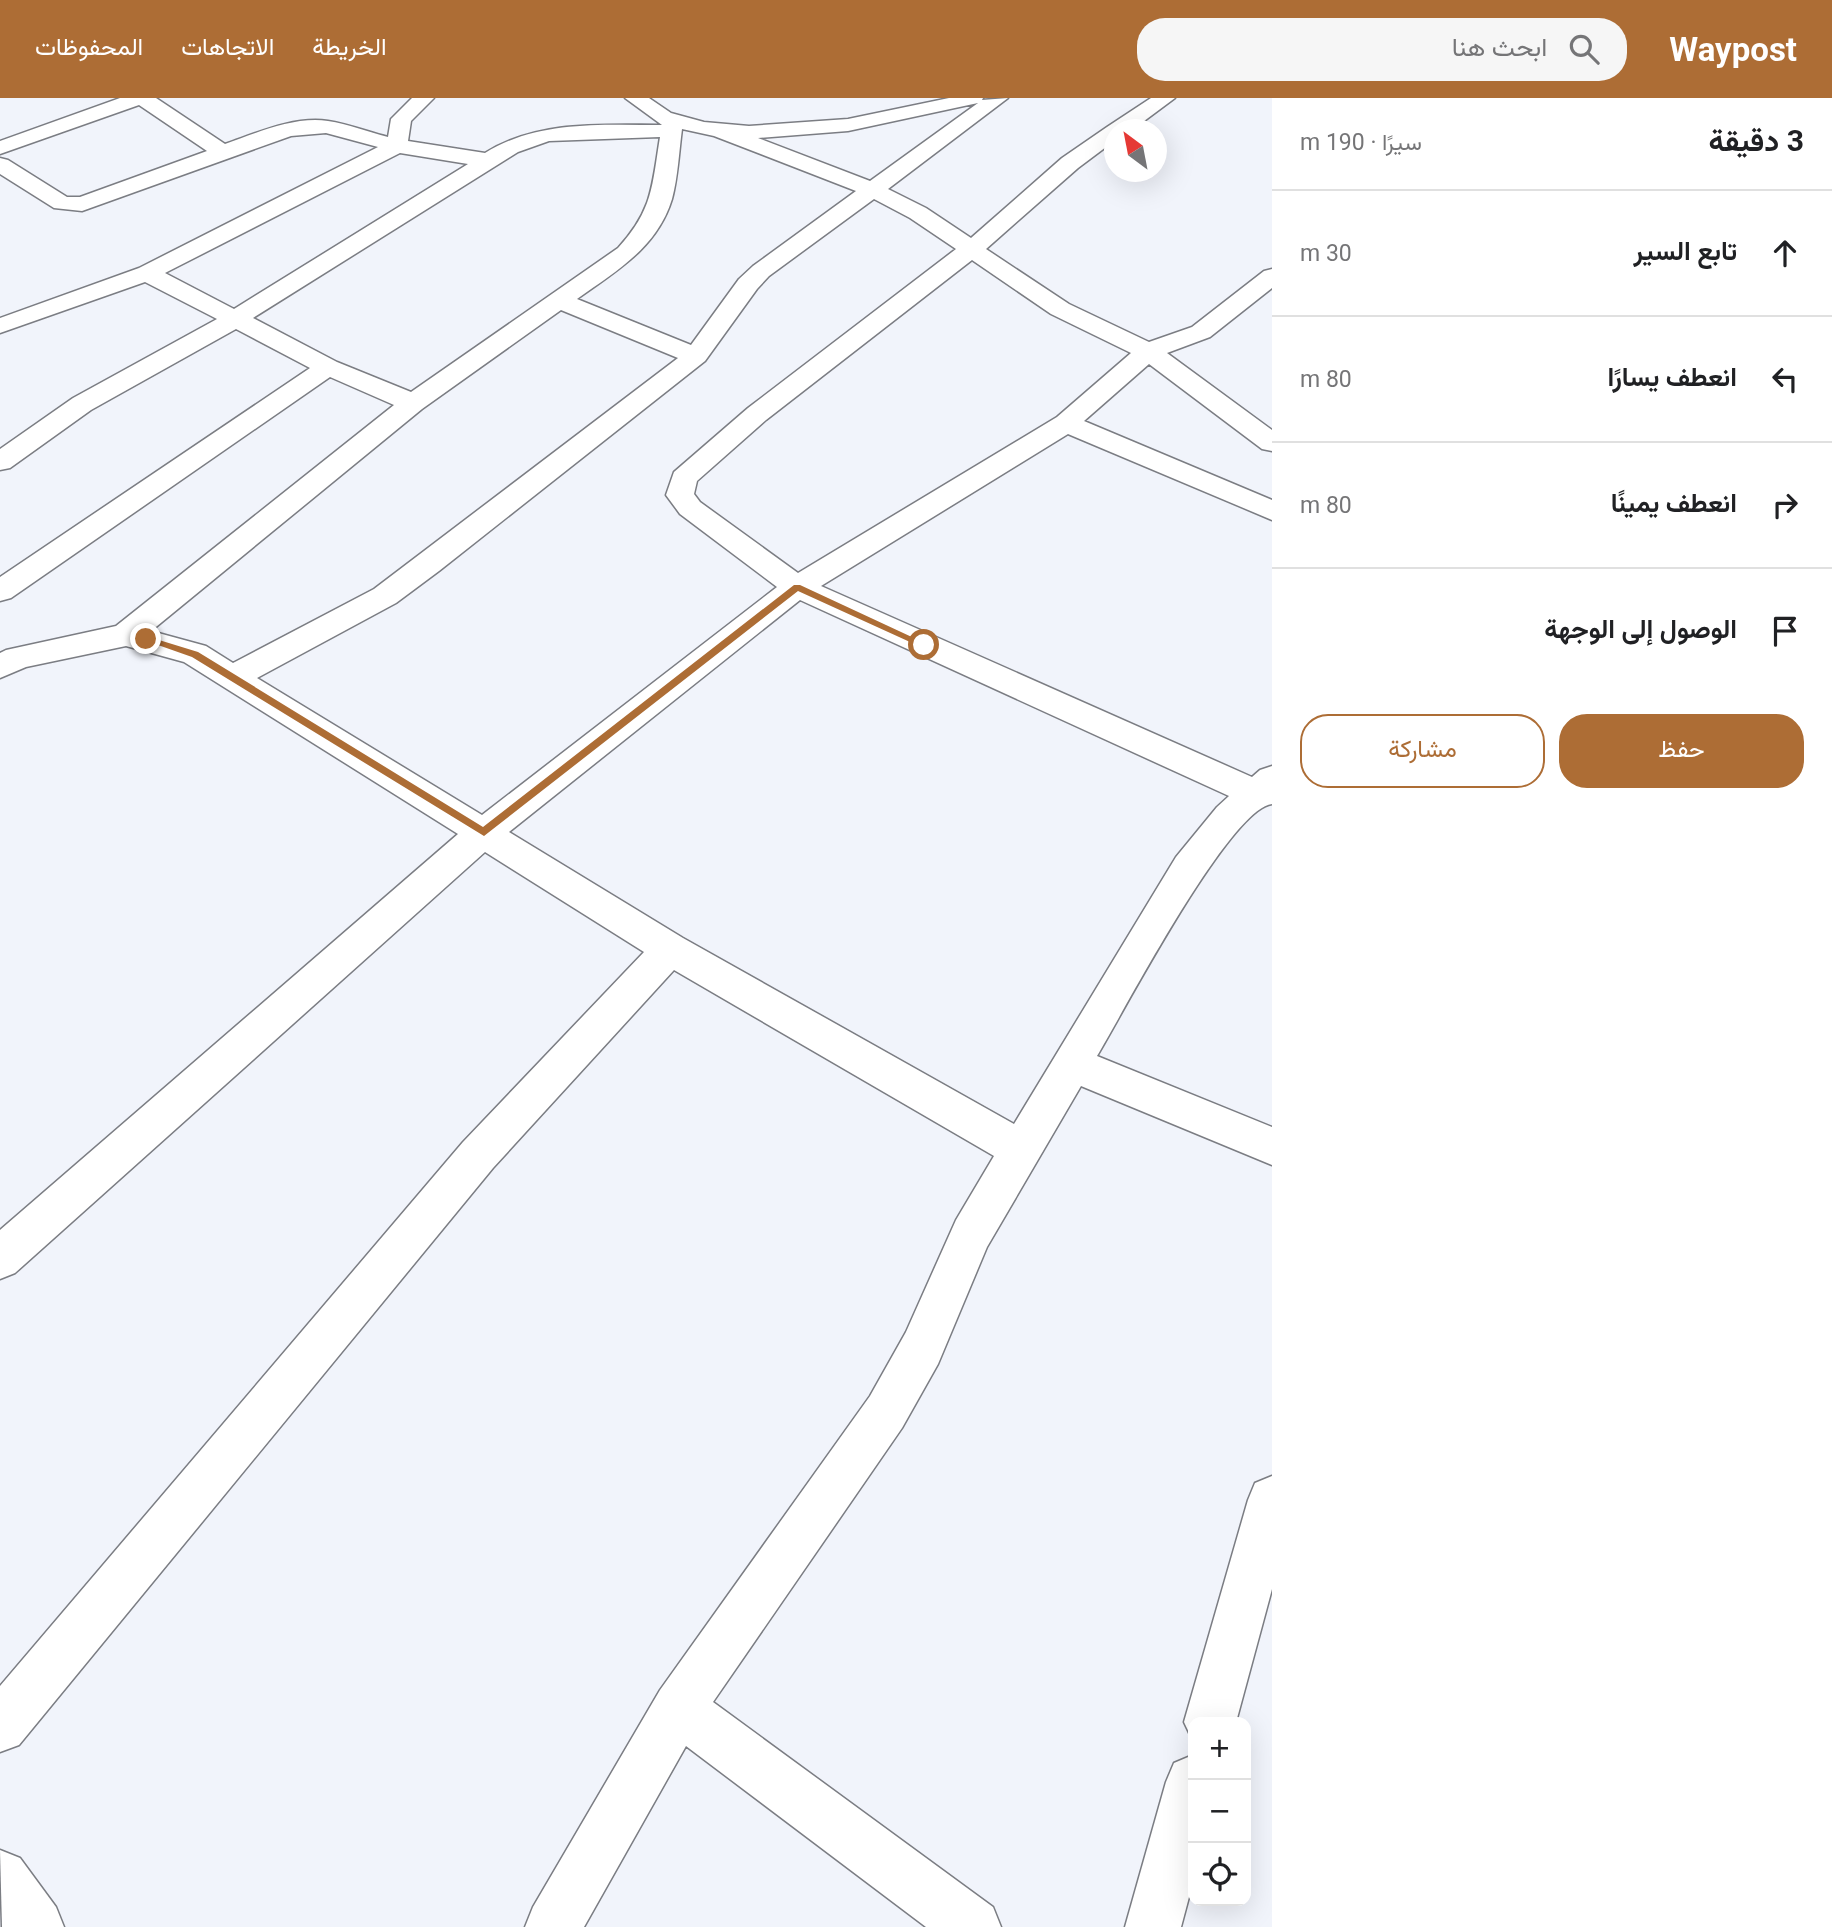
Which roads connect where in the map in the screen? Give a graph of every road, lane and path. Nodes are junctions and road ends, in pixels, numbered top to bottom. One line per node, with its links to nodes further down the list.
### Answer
1 (140, 98): 12 (street); 13 (street)
2 (424, 98): 11 (street)
3 (635, 98): 8 (street)
4 (973, 98): 9 (street)
5 (998, 98): 16 (street)
6 (1165, 98): 7 (street)
7 (1133, 119)
8 (673, 126): 9 (street); 14 (street); 20 (street)
9 (722, 132): 16 (street)
10 (1104, 139): 17 (street)
11 (397, 146): 13 (street); 14 (street); 18 (street)
12 (0, 148)
13 (223, 152): 15 (street)
14 (486, 160): 21 (street)
15 (0, 166)
16 (872, 189): 17 (street); 24 (street)
17 (973, 248): 23 (street); 31 (street)
18 (147, 273): 21 (street); 22 (street)
19 (1272, 276): 23 (street)
20 (558, 300): 24 (street); 26 (street)
21 (235, 319): 25 (street); 29 (street)
22 (0, 326)
23 (1148, 351): 27 (street); 28 (street)
24 (696, 356): 35 (street)
25 (328, 367): 26 (street); 32 (street)
26 (412, 403): 33 (street)
27 (1066, 423): 30 (street); 31 (street)
28 (1272, 443)
29 (0, 462)
30 (1272, 511)
31 (797, 587): 36 (street); 37 (street)
32 (0, 591)
33 (126, 635): 34 (street); 35 (street)
34 (6, 658)
35 (232, 677): 37 (street)
36 (1267, 788): 39 (street)
37 (484, 832): 38 (street); 42 (street)
38 (670, 949): 41 (street); 46 (street)
39 (1072, 1064): 40 (street); 41 (street)
40 (1272, 1146)
41 (1021, 1150): 44 (street)
42 (0, 1258)
43 (1272, 1500): 45 (street)
44 (678, 1708): 50 (street); 51 (street)
45 (1211, 1717)
46 (0, 1726)
47 (1188, 1800): 52 (street)
48 (0, 1878): 49 (street)
49 (36, 1927)
50 (553, 1927)
51 (973, 1927)
52 (1153, 1927)

